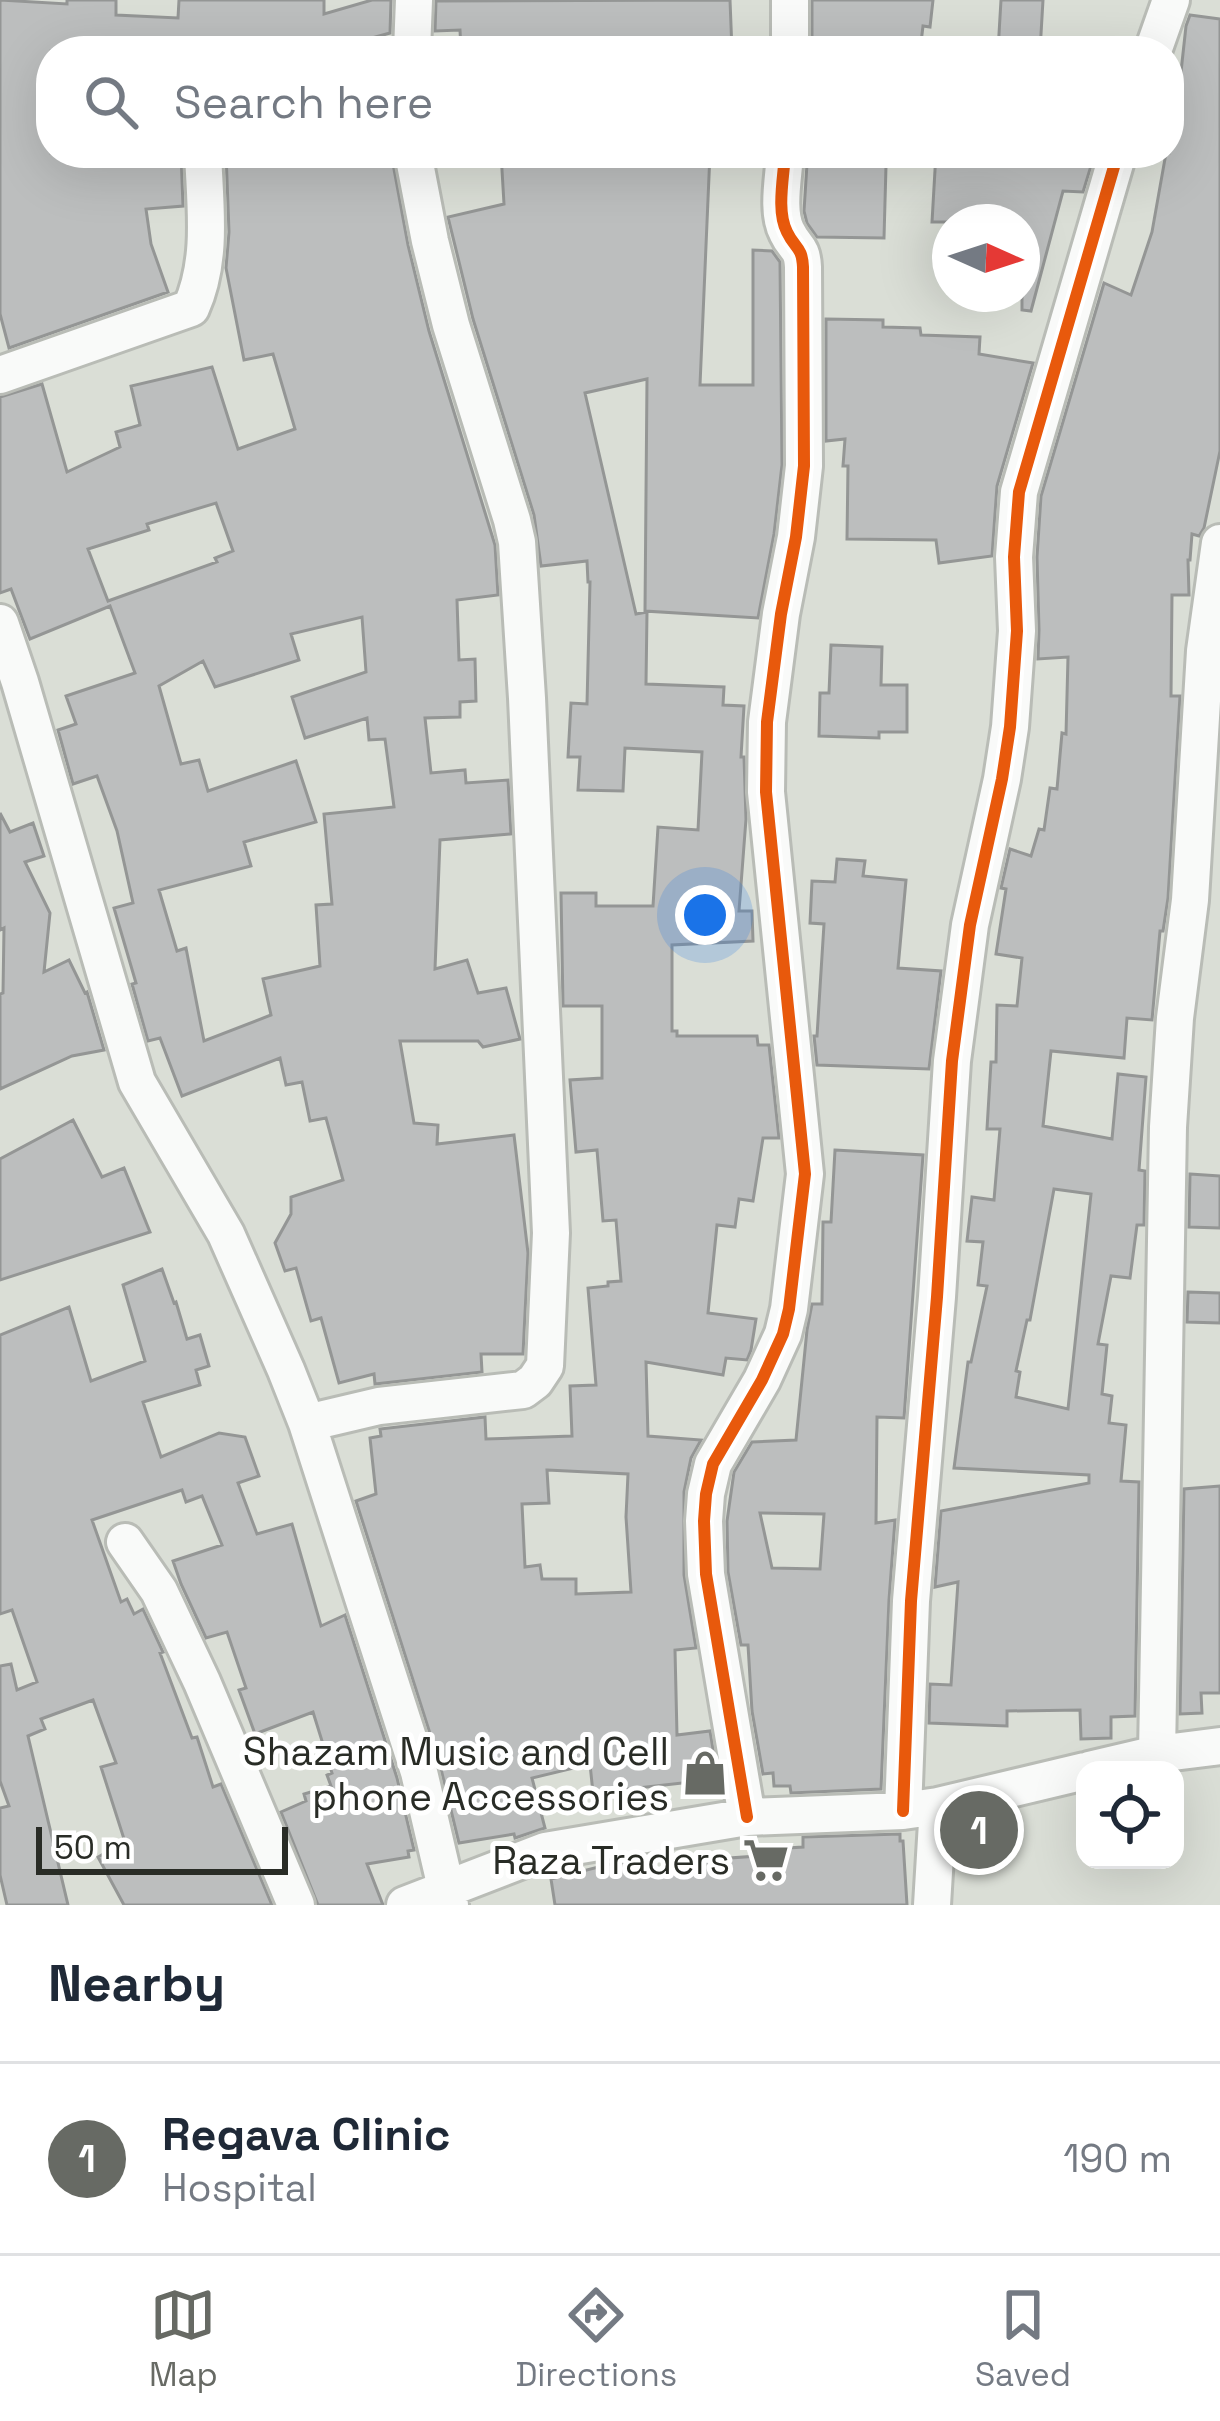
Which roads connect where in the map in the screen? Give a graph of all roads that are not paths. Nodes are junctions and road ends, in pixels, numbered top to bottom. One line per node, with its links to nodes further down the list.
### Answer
1 (414, 0): 4 (street)
2 (790, 0): 5 (street)
3 (1171, 0): 6 (street)
4 (413, 36)
5 (790, 36)
6 (1158, 36)
7 (203, 168): 11 (street)
8 (416, 168): 14 (street)
9 (784, 168): 21 (street)
10 (1114, 168): 20 (street)
11 (0, 375)
12 (1220, 543): 17 (street)
13 (0, 623): 14 (street)
14 (307, 1423): 22 (street)
15 (125, 1542): 23 (street)
16 (1220, 1746): 17 (street)
17 (1157, 1754): 18 (street)
18 (1126, 1761)
19 (1076, 1773): 20 (street)
20 (920, 1808): 21 (street); 25 (street)
21 (747, 1817): 22 (street)
22 (447, 1898): 24 (street)
23 (296, 1905)
24 (405, 1905)
25 (932, 1905)

